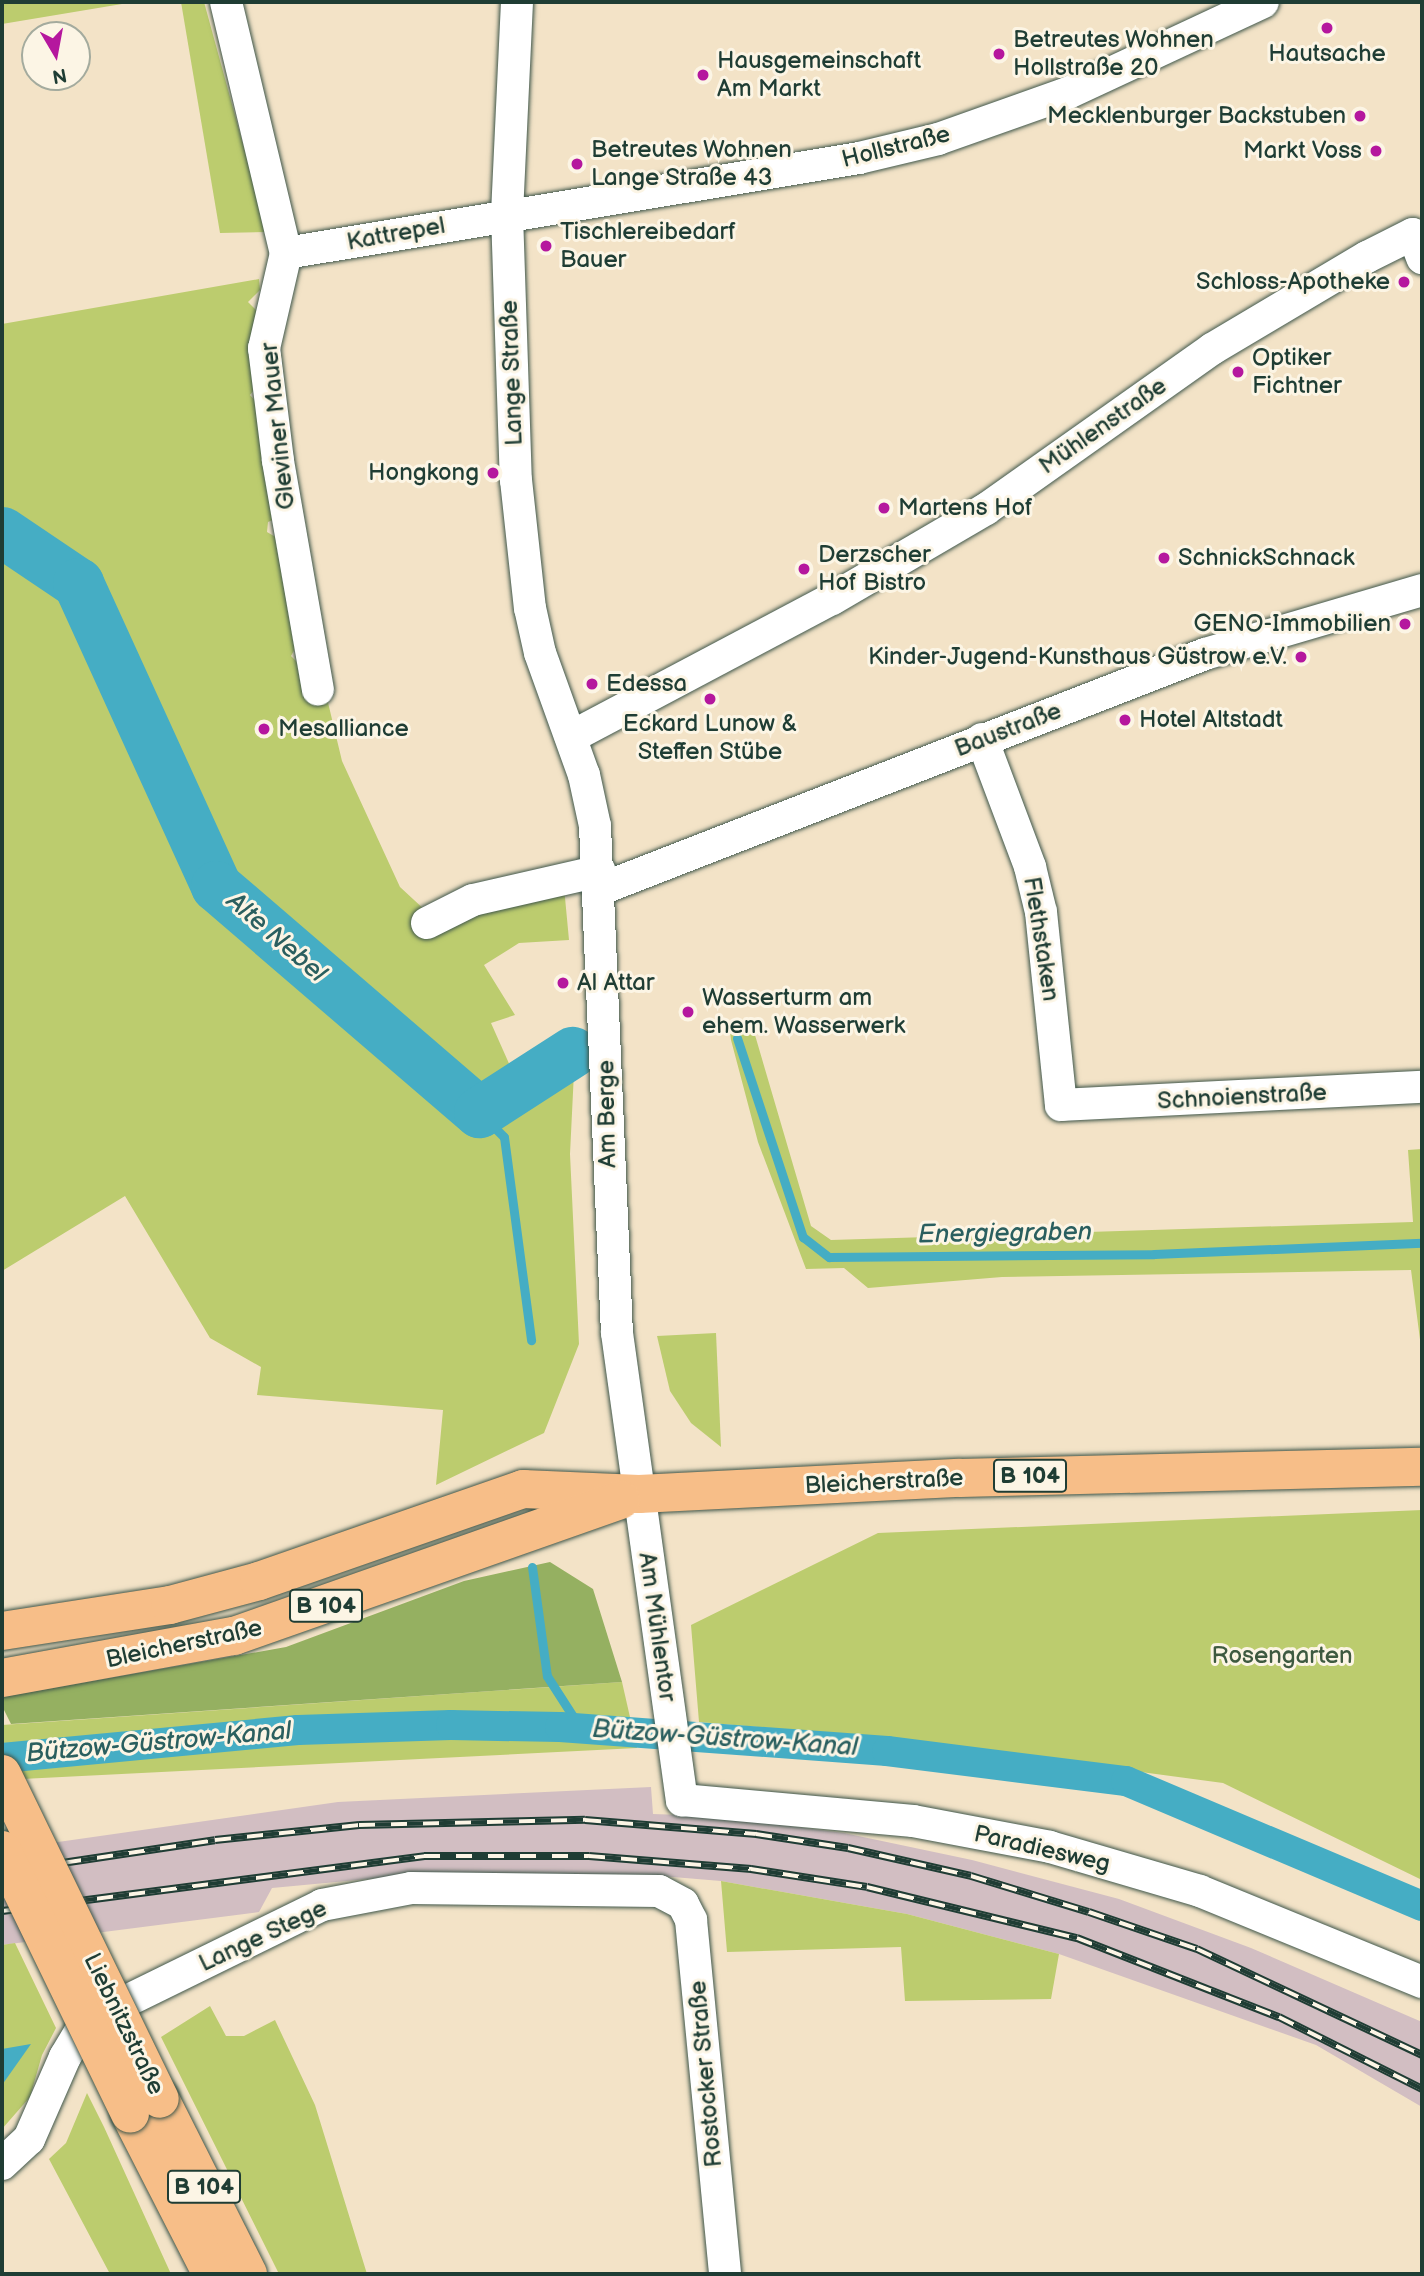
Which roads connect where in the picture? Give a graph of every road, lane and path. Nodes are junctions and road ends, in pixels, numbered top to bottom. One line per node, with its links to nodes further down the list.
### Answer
1 (226, 2): 6 (street, Gleviner Mauer)
2 (517, 2): 4 (street, Lange Straße)
3 (1263, 2): 4 (street, Hollstraße)
4 (507, 214): 6 (street, Kattrepel); 9 (street, Lange Straße)
5 (1418, 246): 9 (street, Mühlenstraße)
6 (286, 253): 8 (street, Gleviner Mauer)
7 (1422, 590): 10 (street, Baustraße)
8 (318, 690)
9 (571, 737): 11 (street, Am Berge)
10 (982, 739): 11 (street, Baustraße); 14 (street, Flethstaken)
11 (600, 880): 12 (street, Baustraße); 16 (street, Am Berge)
12 (427, 923)
13 (1422, 1087): 14 (street, Schnoienstraße)
14 (1061, 1105)
15 (1422, 1467): 16 (main road, Bleicherstraße / B 104)
16 (639, 1494): 17 (main road, Bleicherstraße / B 104); 18 (main road, Bleicherstraße / B 104); 19 (street, Am Mühlentor)
17 (2, 1631)
18 (2, 1678)
19 (676, 1760): 23 (street, Paradiesweg)
20 (2, 1774): 24 (main road, Liebnitzstraße / B 104, bridge)
21 (2, 1850): 24 (main road, Liebnitzstraße / B 104, bridge)
22 (659, 1891): 25 (street, Lange Stege); 28 (street, Rostocker Straße)
23 (1422, 1982)
24 (145, 2107): 26 (main road, Liebnitzstraße / B 104); 27 (main road, Liebnitzstraße / B 104)
25 (2, 2164)
26 (212, 2274)
27 (248, 2274)
28 (725, 2274)

